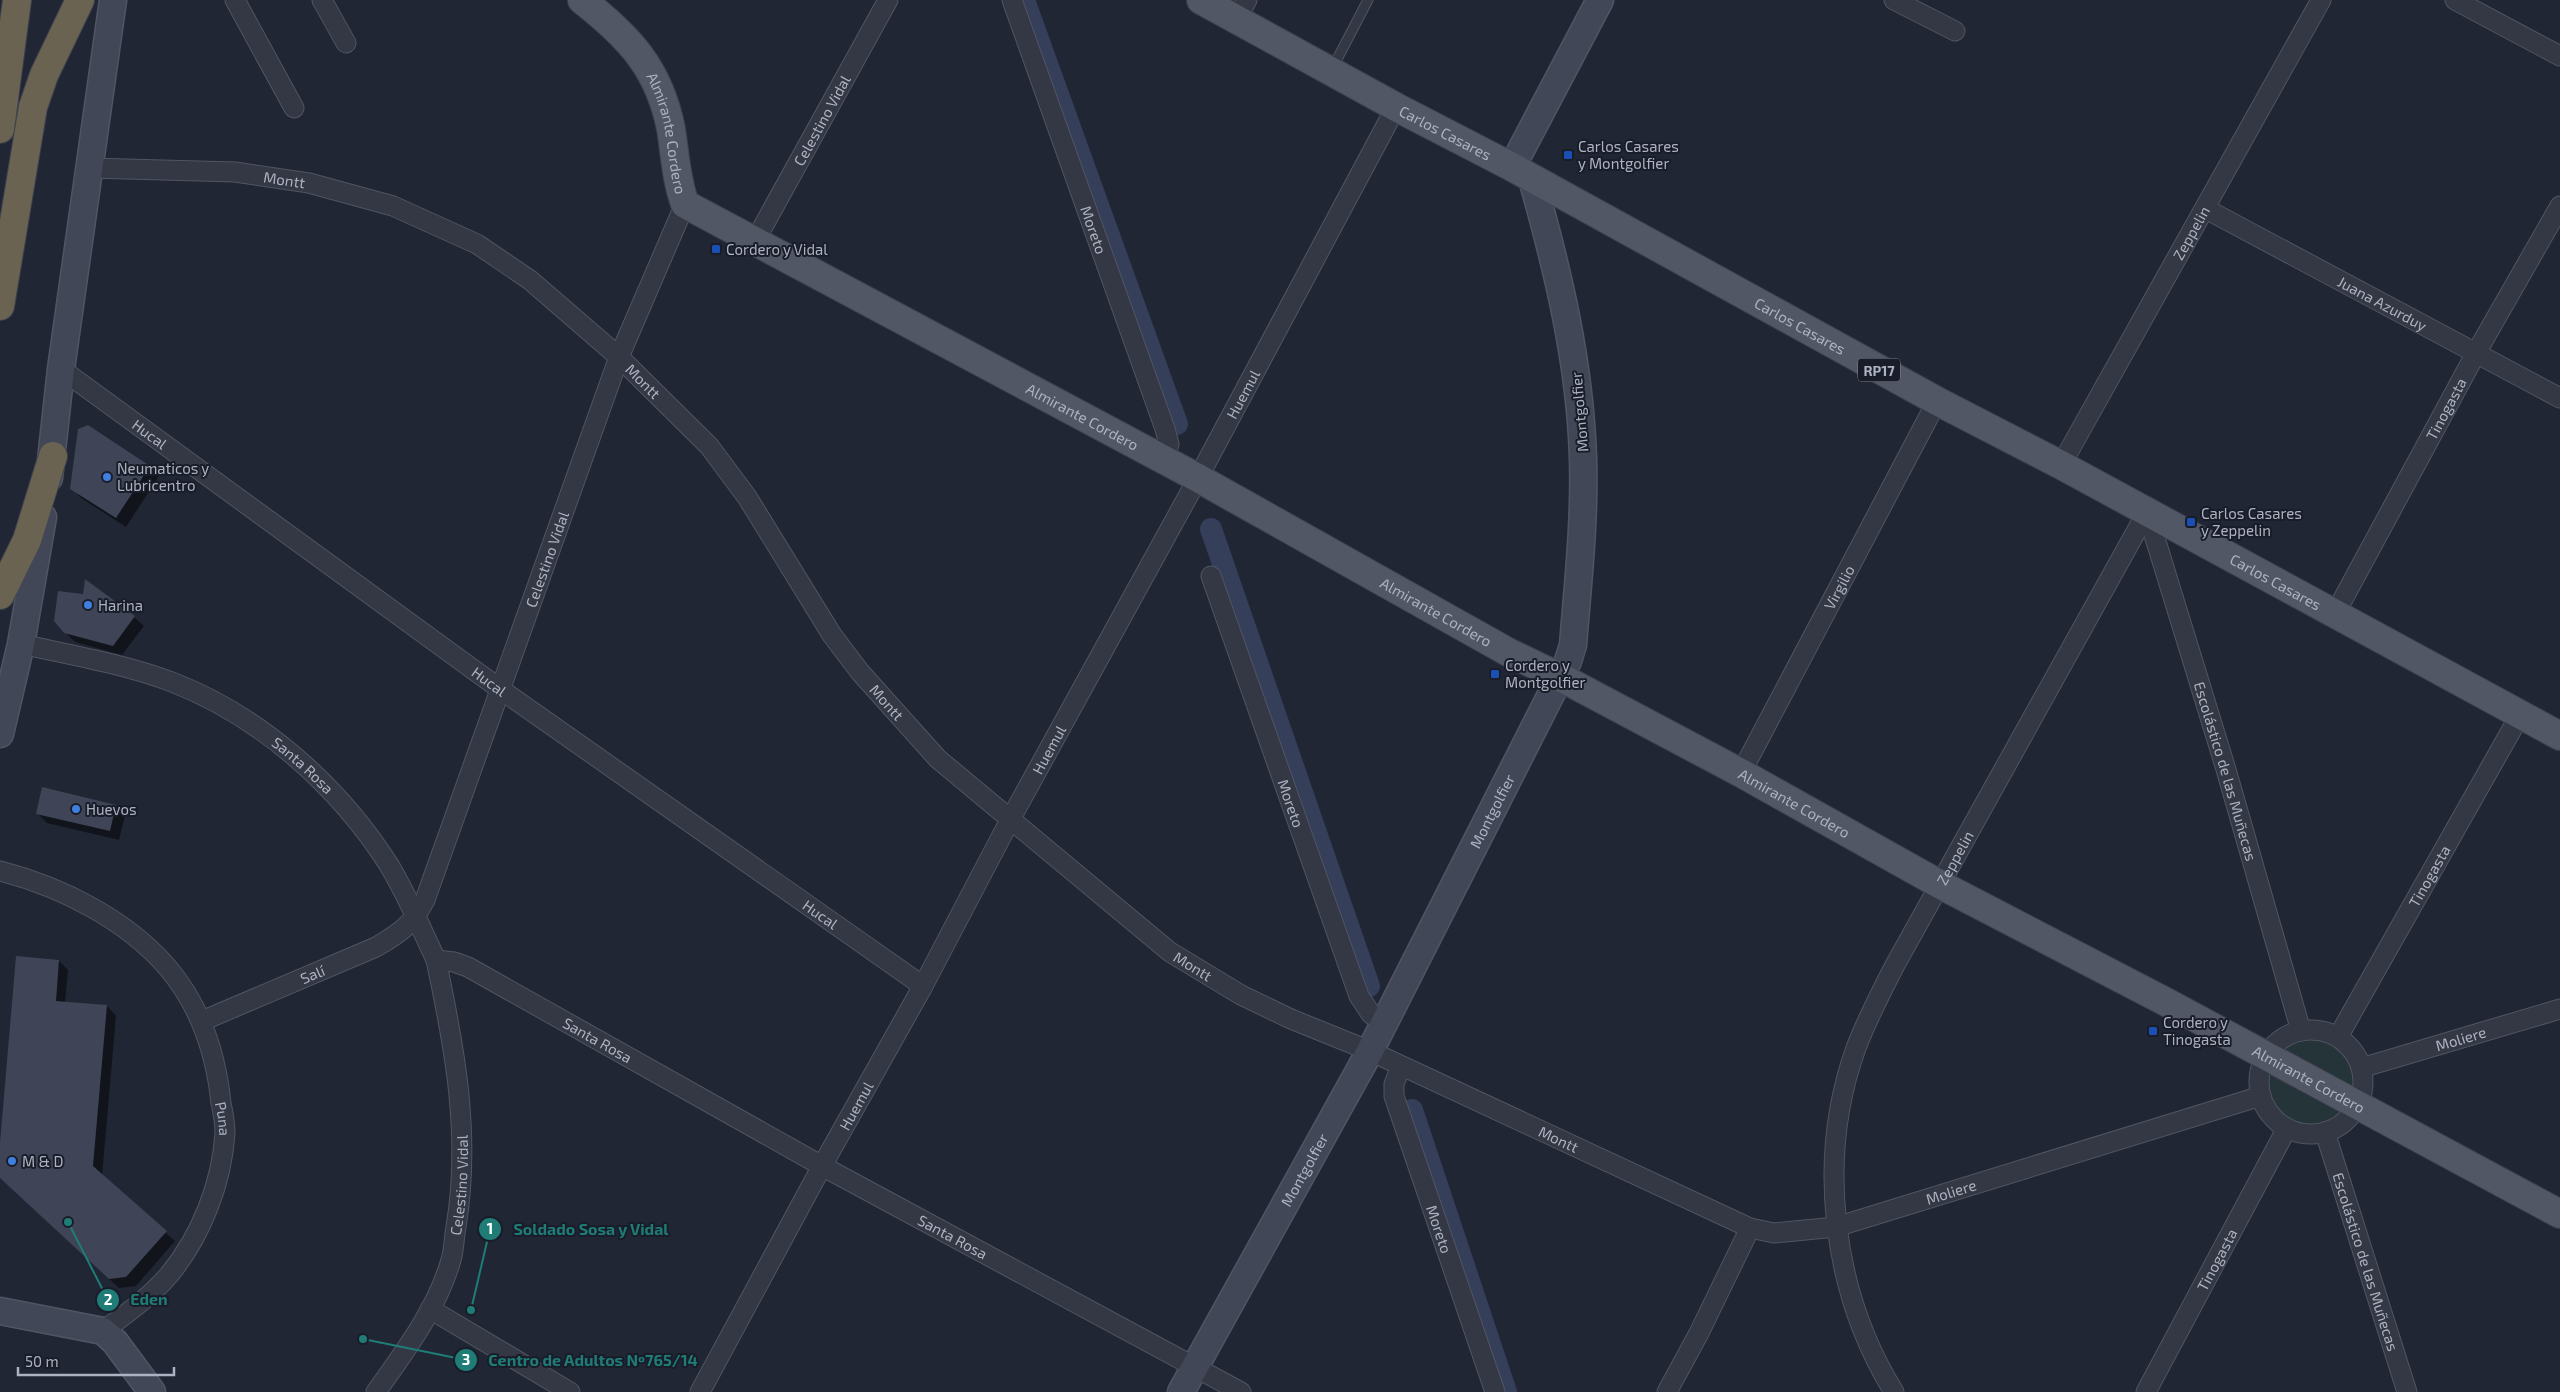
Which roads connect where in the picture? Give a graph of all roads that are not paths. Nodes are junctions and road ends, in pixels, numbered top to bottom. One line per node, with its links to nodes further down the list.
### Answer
1 (16, 0): 22 (highway)
2 (80, 0): 29 (highway)
3 (113, 0): 23 (street)
4 (235, 0): 21 (street)
5 (322, 0): 17 (street)
6 (582, 0): 25 (main road, Almirante Cordero)
7 (888, 0): 28 (street, Celestino Vidal)
8 (1012, 0): 36 (street, Moreto)
9 (1200, 0): 15 (main road, Carlos Casares / RP17)
10 (1368, 0): 19 (lane)
11 (1600, 0): 24 (street)
12 (1894, 0): 16 (street)
13 (2321, 0): 27 (street, Zeppelin)
14 (2455, 0): 18 (street)
15 (1242, 10): 19 (main road, Carlos Casares / RP17)
16 (1955, 30)
17 (346, 43)
18 (2560, 56)
19 (1330, 71): 20 (main road, Carlos Casares / RP17)
20 (1396, 107): 24 (main road, Carlos Casares / RP17); 38 (street, Huemul)
21 (294, 108)
22 (0, 129)
23 (90, 168): 31 (street, Montt); 32 (street)
24 (1522, 173): 34 (main road, Carlos Casares / RP17); 44 (street, Montgolfier)
25 (685, 204): 28 (main road, Almirante Cordero); 31 (street, Celestino Vidal)
26 (2560, 206): 30 (street, Tinogasta)
27 (2206, 209): 30 (street, Juana Azurduy); 37 (street, Zeppelin)
28 (755, 241): 36 (main road, Almirante Cordero)
29 (0, 306)
30 (2476, 353): 33 (street, Juana Azurduy); 42 (street, Tinogasta)
31 (619, 357): 45 (street, Celestino Vidal); 50 (street, Montt)
32 (61, 369): 35 (street); 45 (street, Hucal)
33 (2560, 398)
34 (1937, 402): 37 (main road, Carlos Casares / RP17); 49 (street, Virgilio)
35 (53, 456): 41 (highway); 43 (street)
36 (1164, 459): 38 (main road, Almirante Cordero)
37 (2061, 465): 39 (main road, Carlos Casares / RP17)
38 (1198, 478): 44 (main road, Almirante Cordero); 50 (street, Huemul)
39 (2148, 512): 42 (main road, Carlos Casares / RP17); 52 (street, Zeppelin); 59 (street, Escolástico de las Muñecas)
40 (1211, 576): 58 (street, Moreto)
41 (0, 595)
42 (2336, 612): 46 (main road, Carlos Casares / RP17)
43 (21, 644): 47 (street); 53 (street, Santa Rosa)
44 (1562, 678): 49 (main road, Almirante Cordero); 58 (street, Montgolfier)
45 (500, 689): 53 (street, Celestino Vidal); 55 (street, Hucal)
46 (2520, 715): 48 (main road, Carlos Casares / RP17); 60 (street, Tinogasta)
47 (0, 734)
48 (2560, 736)
49 (1741, 773): 52 (main road, Almirante Cordero)
50 (1010, 820): 55 (street, Huemul); 61 (street, Montt)
51 (0, 871): 57 (street, Puna)
52 (1941, 885): 62 (main road, Almirante Cordero); 71 (street, Zeppelin)
53 (416, 917): 54 (street, Santa Rosa); 57 (street, Salí)
54 (436, 960): 69 (street, Santa Rosa); 73 (street, Celestino Vidal)
55 (923, 986): 69 (street, Huemul)
56 (2560, 1009): 64 (street, Moliere)
57 (202, 1022): 75 (street, Puna)
58 (1384, 1022): 61 (street, Montgolfier)
59 (2301, 1031): 60 (street); 62 (street)
60 (2338, 1037): 64 (street)
61 (1370, 1051): 63 (street, Montt); 76 (street, Montgolfier)
62 (2266, 1056): 65 (street); 66 (main road, Almirante Cordero)
63 (1401, 1066): 72 (street, Montt); 83 (street, Moreto)
64 (2362, 1068): 66 (street)
65 (2261, 1096): 67 (street); 71 (street, Moliere)
66 (2358, 1105): 68 (street); 70 (main road, Almirante Cordero)
67 (2287, 1128): 68 (street); 86 (street, Tinogasta)
68 (2325, 1132): 87 (street, Escolástico de las Muñecas)
69 (822, 1166): 76 (street, Santa Rosa); 80 (street, Huemul)
70 (2560, 1214)
71 (1836, 1227): 72 (street, Moliere); 85 (street)
72 (1750, 1228): 84 (street)
73 (430, 1309): 78 (street, Celestino Vidal); 79 (street)
74 (0, 1311): 75 (street)
75 (103, 1331): 77 (street)
76 (1195, 1367): 81 (street, Montgolfier); 82 (street, Santa Rosa)
77 (152, 1392)
78 (376, 1392)
79 (570, 1392)
80 (700, 1392)
81 (1181, 1392)
82 (1241, 1392)
83 (1495, 1392)
84 (1668, 1392)
85 (1894, 1392)
86 (2146, 1392)
87 (2407, 1392)

